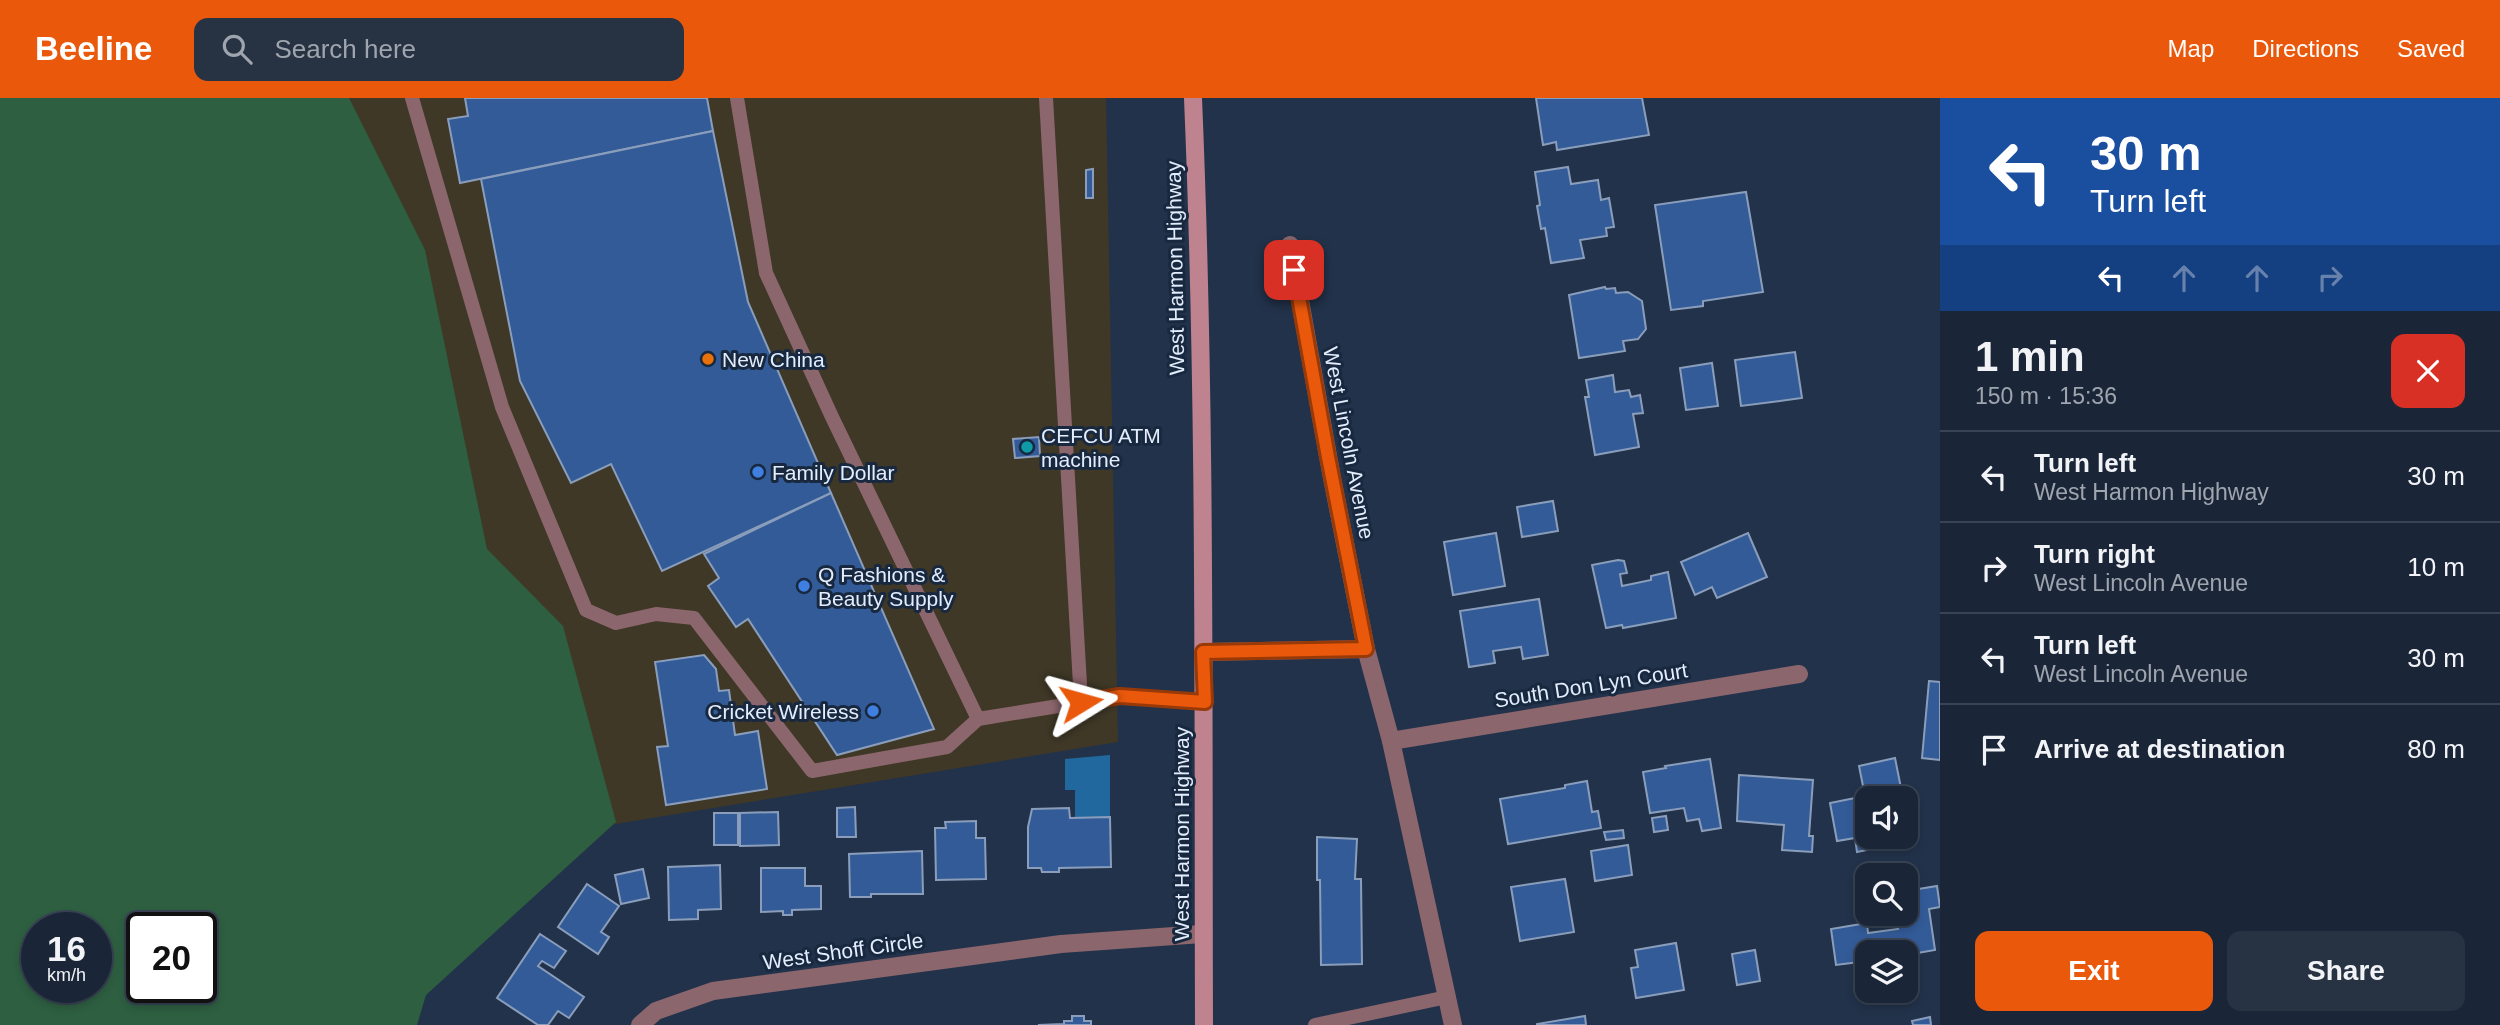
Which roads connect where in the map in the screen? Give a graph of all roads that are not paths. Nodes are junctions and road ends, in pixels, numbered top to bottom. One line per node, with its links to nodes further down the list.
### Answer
1 (412, 98): 11 (lane)
2 (737, 98): 11 (lane)
3 (1046, 98): 9 (lane)
4 (1193, 98): 7 (main road, West Harmon Highway)
5 (1290, 245): 6 (street, West Lincoln Avenue)
6 (1366, 649): 7 (street); 12 (street, West Lincoln Avenue)
7 (1203, 652): 10 (main road, West Harmon Highway)
8 (1798, 674): 12 (street, South Don Lyn Court)
9 (1081, 702): 10 (lane); 11 (lane)
10 (1205, 702): 13 (main road, West Harmon Highway)
11 (978, 719)
12 (1391, 741): 14 (street, West Lincoln Avenue)
13 (1202, 934): 15 (street, West Shoff Circle); 16 (main road, West Harmon Highway)
14 (1447, 997): 17 (lane); 18 (street, West Lincoln Avenue)
15 (640, 1025)
16 (1204, 1025)
17 (1315, 1025)
18 (1453, 1025)

